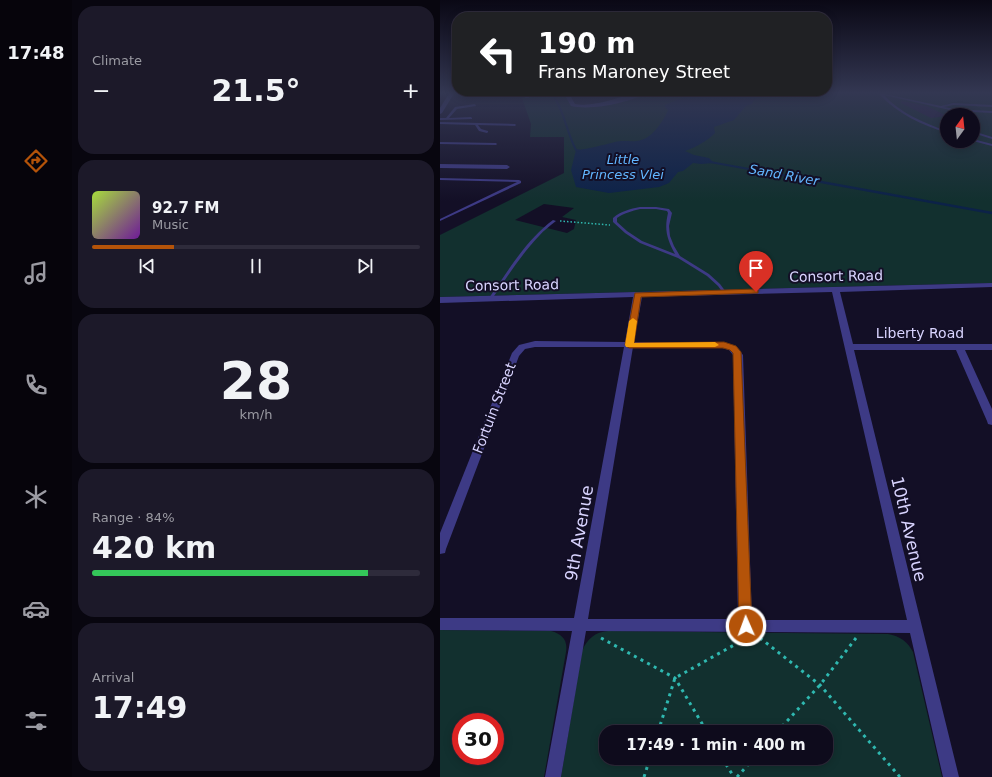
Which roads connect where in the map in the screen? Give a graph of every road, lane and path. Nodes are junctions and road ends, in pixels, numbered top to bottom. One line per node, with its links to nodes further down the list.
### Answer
1 (479, 128): 2 (lane)
2 (488, 132)
3 (980, 134): 4 (lane)
4 (992, 138)
5 (980, 141): 8 (lane)
6 (440, 143): 7 (lane)
7 (496, 144)
8 (992, 144)
9 (440, 166): 10 (street)
10 (507, 167)
11 (440, 179): 12 (lane)
12 (440, 220)
13 (554, 221): 14 (path); 20 (lane)
14 (619, 226): 15 (lane); 15 (lane)
15 (679, 257): 18 (lane)
16 (992, 285): 17 (street, Consort Road)
17 (835, 290): 18 (street, Consort Road); 23 (street, 10th Avenue)
18 (724, 292): 19 (street, Consort Road)
19 (638, 295): 20 (street, Consort Road); 22 (street, 9th Avenue)
20 (491, 298): 21 (street, Consort Road)
21 (440, 300)
22 (629, 345): 27 (street, Fortuin Street); 29 (street, 9th Avenue); 30 (street, Fortuin Street)
23 (848, 347): 24 (street, Liberty Road); 32 (street, 10th Avenue)
24 (959, 347): 25 (street, Liberty Road); 26 (street)
25 (992, 347)
26 (992, 421)
27 (440, 549)
28 (440, 624): 29 (street)
29 (579, 625): 30 (street); 42 (street, 9th Avenue)
30 (746, 626): 31 (street); 34 (path); 35 (path)
31 (865, 627): 32 (street); 35 (path)
32 (915, 627): 47 (street, 10th Avenue)
33 (600, 637): 34 (path)
34 (675, 678): 36 (path); 37 (path)
35 (820, 685): 38 (path); 46 (path)
36 (660, 725)
37 (703, 725)
38 (784, 725)
39 (648, 765): 43 (path)
40 (726, 765): 44 (path)
41 (748, 765): 45 (path)
42 (553, 777)
43 (644, 777)
44 (734, 777)
45 (737, 777)
46 (900, 777)
47 (951, 777)

